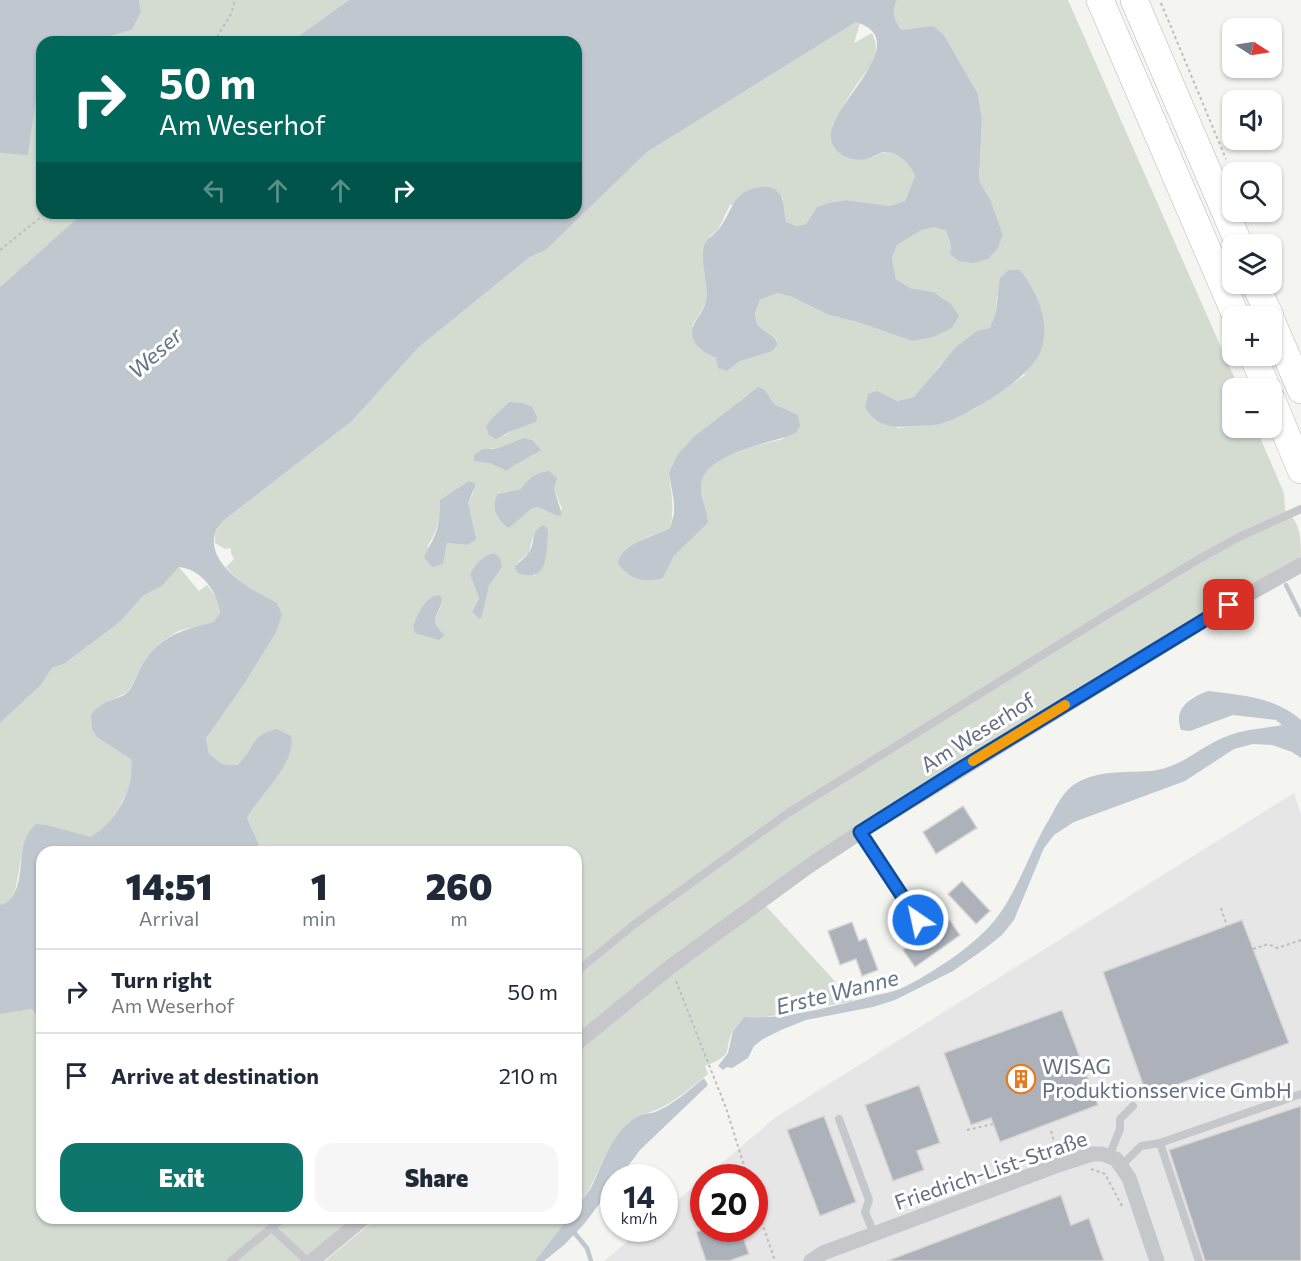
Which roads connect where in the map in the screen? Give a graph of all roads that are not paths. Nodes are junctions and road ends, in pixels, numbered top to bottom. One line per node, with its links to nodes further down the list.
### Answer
1 (1100, 0): 4 (highway)
2 (1134, 0): 3 (highway)
3 (1235, 234)
4 (1232, 306)
5 (1282, 345): 6 (highway)
6 (1301, 390)
7 (1282, 424): 8 (highway)
8 (1301, 470)
9 (1301, 509): 13 (lane)
10 (1301, 565): 11 (street, Am Weserhof)
11 (860, 832): 12 (lane); 14 (street, Am Weserhof)
12 (918, 920)
13 (582, 967)
14 (582, 1039)
15 (1301, 1094): 18 (lane)
16 (1133, 1106): 19 (lane)
17 (839, 1119): 24 (lane)
18 (1160, 1143): 20 (lane); 29 (lane)
19 (1109, 1156): 20 (street, Friedrich-List-Straße); 24 (street, Friedrich-List-Straße)
20 (1122, 1165): 28 (street)
21 (276, 1224): 23 (lane)
22 (356, 1224): 26 (street)
23 (272, 1228): 25 (lane); 26 (lane)
24 (874, 1234): 27 (street, Friedrich-List-Straße)
25 (231, 1261)
26 (310, 1261)
27 (811, 1261)
28 (1156, 1261)
29 (1199, 1261)

